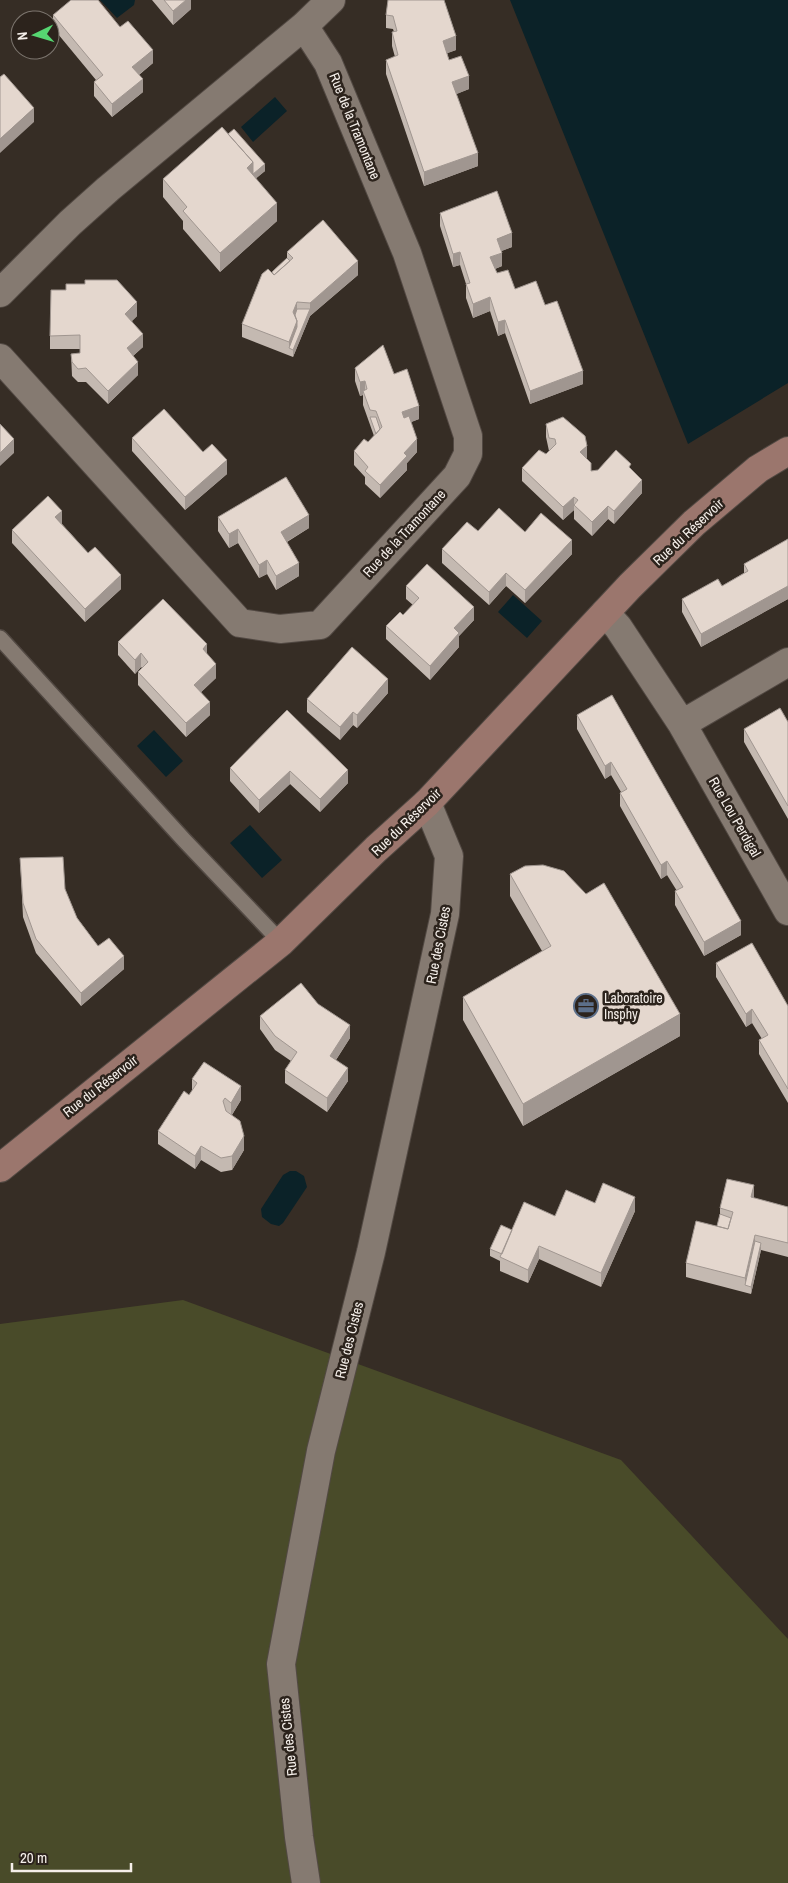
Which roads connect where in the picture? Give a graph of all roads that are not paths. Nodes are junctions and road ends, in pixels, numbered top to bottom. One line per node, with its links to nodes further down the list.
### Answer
1 (331, 0): 2 (street)
2 (304, 26): 3 (street); 4 (street, Rue de la Tramontane)
3 (0, 293)
4 (0, 358)
5 (788, 451): 6 (street, Rue du Réservoir)
6 (605, 613): 9 (street, Rue Lou Perdigal); 10 (street, Rue du Réservoir)
7 (0, 638): 12 (lane)
8 (788, 662): 9 (street)
9 (682, 724): 11 (street, Rue Lou Perdigal)
10 (427, 803): 12 (street, Rue du Réservoir); 14 (street, Rue des Cistes)
11 (788, 911)
12 (281, 942): 13 (street, Rue du Réservoir)
13 (0, 1168)
14 (306, 1883)

